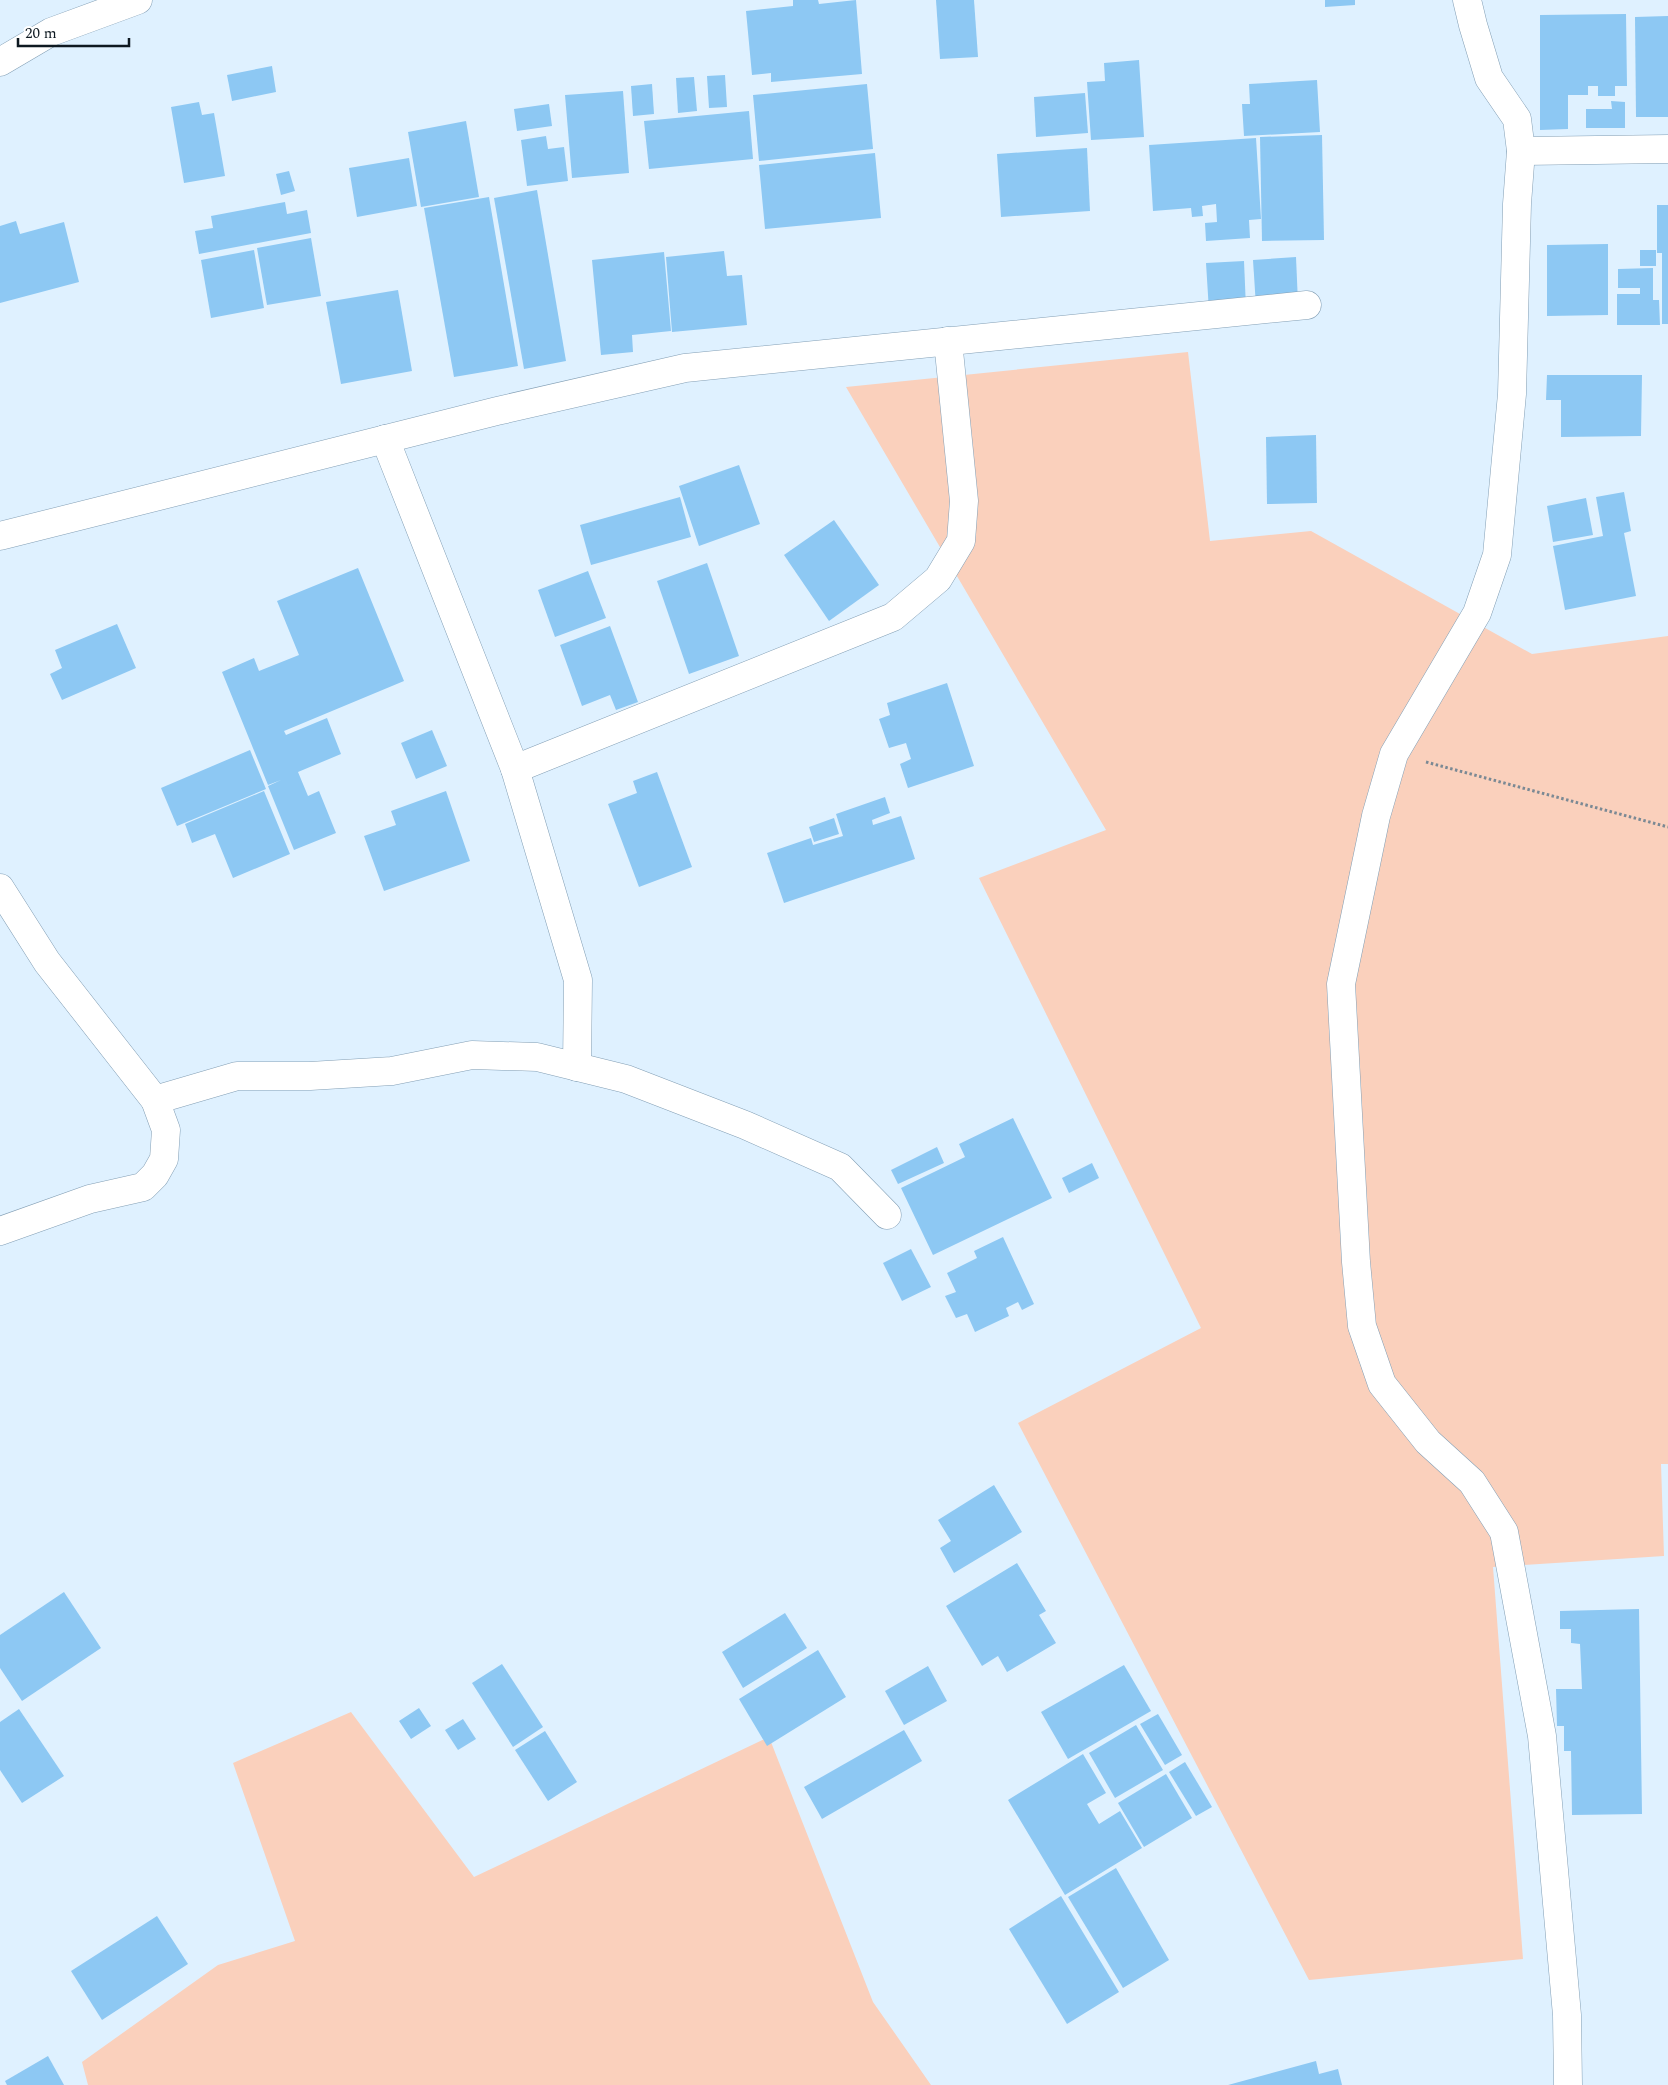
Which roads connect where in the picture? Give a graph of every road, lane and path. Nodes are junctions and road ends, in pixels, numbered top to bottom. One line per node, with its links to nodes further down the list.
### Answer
1 (138, 0): 3 (street)
2 (1467, 0): 5 (street)
3 (0, 62)
4 (1668, 149): 5 (street)
5 (1521, 151): 10 (street)
6 (1307, 305): 7 (street)
7 (948, 342): 8 (street); 11 (street)
8 (385, 439): 9 (street); 11 (street)
9 (0, 536)
10 (1394, 754): 12 (path); 18 (street)
11 (515, 769): 14 (street)
12 (1668, 827)
13 (0, 888): 15 (street)
14 (576, 1067): 15 (street); 16 (street)
15 (155, 1100): 17 (street)
16 (887, 1215)
17 (0, 1231)
18 (1568, 2085)

